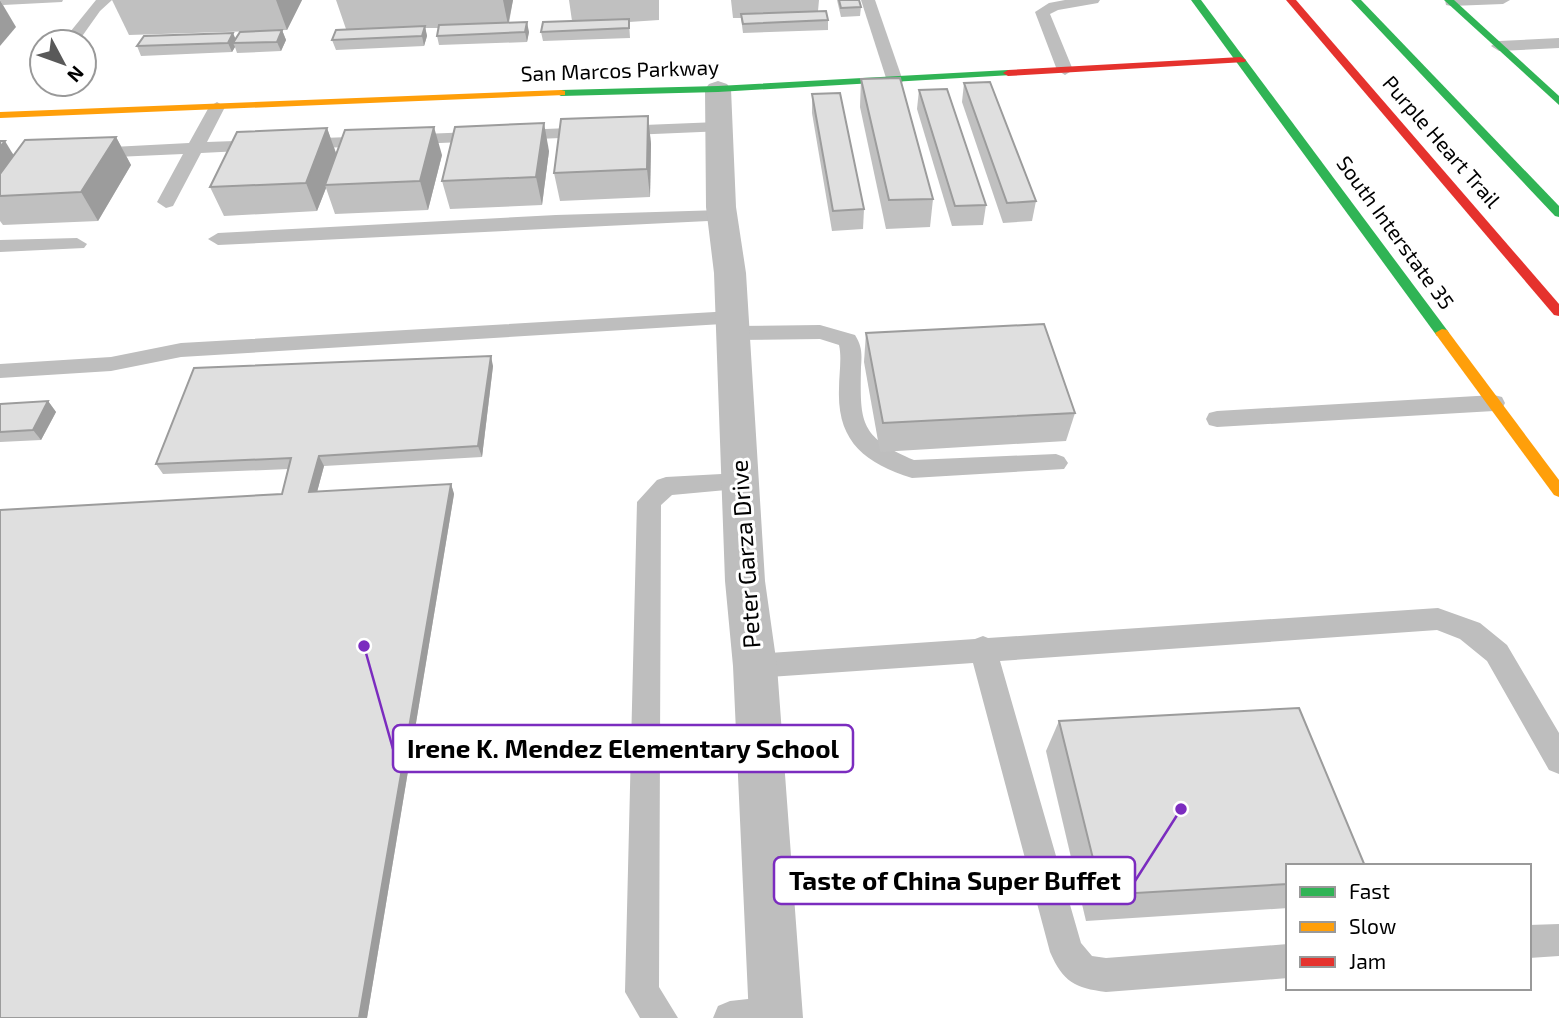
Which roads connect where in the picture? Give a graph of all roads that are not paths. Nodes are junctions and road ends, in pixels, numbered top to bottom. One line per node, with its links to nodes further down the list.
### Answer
1 (105, 0): 9 (lane)
2 (868, 0): 14 (lane)
3 (1093, 0): 13 (lane)
4 (1196, 0): 12 (main road, South Interstate 35)
5 (1291, 0): 27 (main road, Purple Heart Trail)
6 (1356, 0): 22 (main road, Purple Heart Trail)
7 (1503, 0): 8 (lane)
8 (1450, 1): 11 (main road)
9 (80, 28)
10 (1559, 43): 11 (lane)
11 (1499, 46): 15 (main road)
12 (1241, 60): 13 (main road, San Marcos Parkway); 30 (main road, South Interstate 35)
13 (1065, 71): 14 (main road, San Marcos Parkway)
14 (895, 81): 17 (main road, San Marcos Parkway)
15 (1559, 102)
16 (217, 107): 17 (main road, San Marcos Parkway); 18 (main road, San Marcos Parkway); 19 (lane)
17 (718, 108): 19 (lane); 23 (street, Peter Garza Drive)
18 (0, 116)
19 (194, 148): 20 (lane); 21 (lane)
20 (80, 153)
21 (166, 202)
22 (1559, 213)
23 (722, 216): 24 (lane); 28 (street, Peter Garza Drive)
24 (218, 239)
25 (77, 244): 26 (lane)
26 (0, 246)
27 (1559, 312)
28 (732, 325): 29 (lane); 32 (lane); 33 (street, Peter Garza Drive)
29 (0, 370)
30 (1494, 403): 31 (lane); 34 (main road, South Interstate 35)
31 (1217, 419)
32 (1056, 463)
33 (740, 482): 36 (street, Peter Garza Drive); 42 (lane)
34 (1559, 491)
35 (983, 648): 36 (lane); 37 (lane); 40 (lane)
36 (755, 666): 41 (street, Peter Garza Drive)
37 (1559, 760)
38 (1559, 940): 39 (lane)
39 (1531, 942)
40 (1286, 961)
41 (776, 1015): 43 (lane)
42 (661, 1018)
43 (730, 1018)

